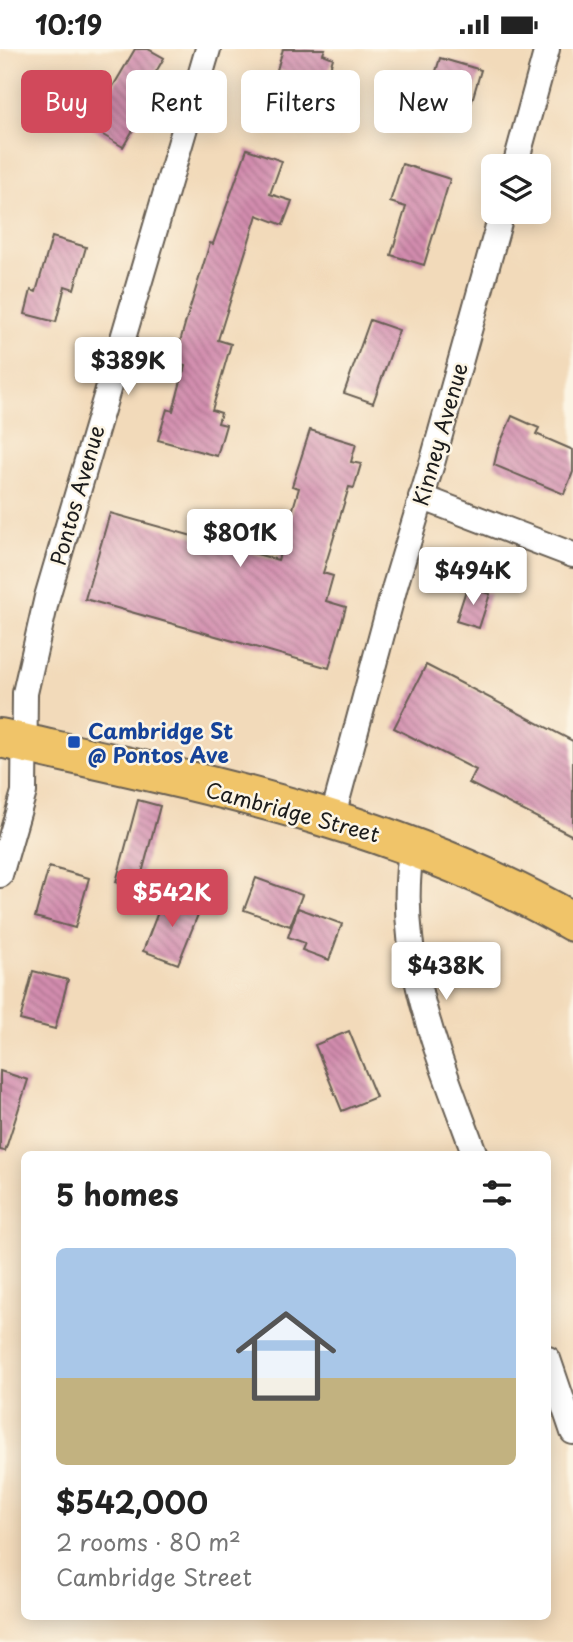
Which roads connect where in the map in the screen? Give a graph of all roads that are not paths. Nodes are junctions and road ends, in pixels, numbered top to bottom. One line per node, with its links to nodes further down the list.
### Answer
1 (208, 49): 7 (street, Pontos Avenue)
2 (547, 49): 3 (street)
3 (518, 154)
4 (499, 224): 5 (street, Kinney Avenue)
5 (421, 497): 6 (street); 8 (street, Kinney Avenue)
6 (573, 555)
7 (12, 741): 8 (main road, Cambridge Street); 10 (street, Pontos Avenue)
8 (332, 819): 9 (main road, Cambridge Street)
9 (412, 846): 11 (main road, Cambridge Street); 12 (street)
10 (0, 875)
11 (573, 922)
12 (474, 1151)
13 (551, 1368): 14 (street)
14 (573, 1431)

